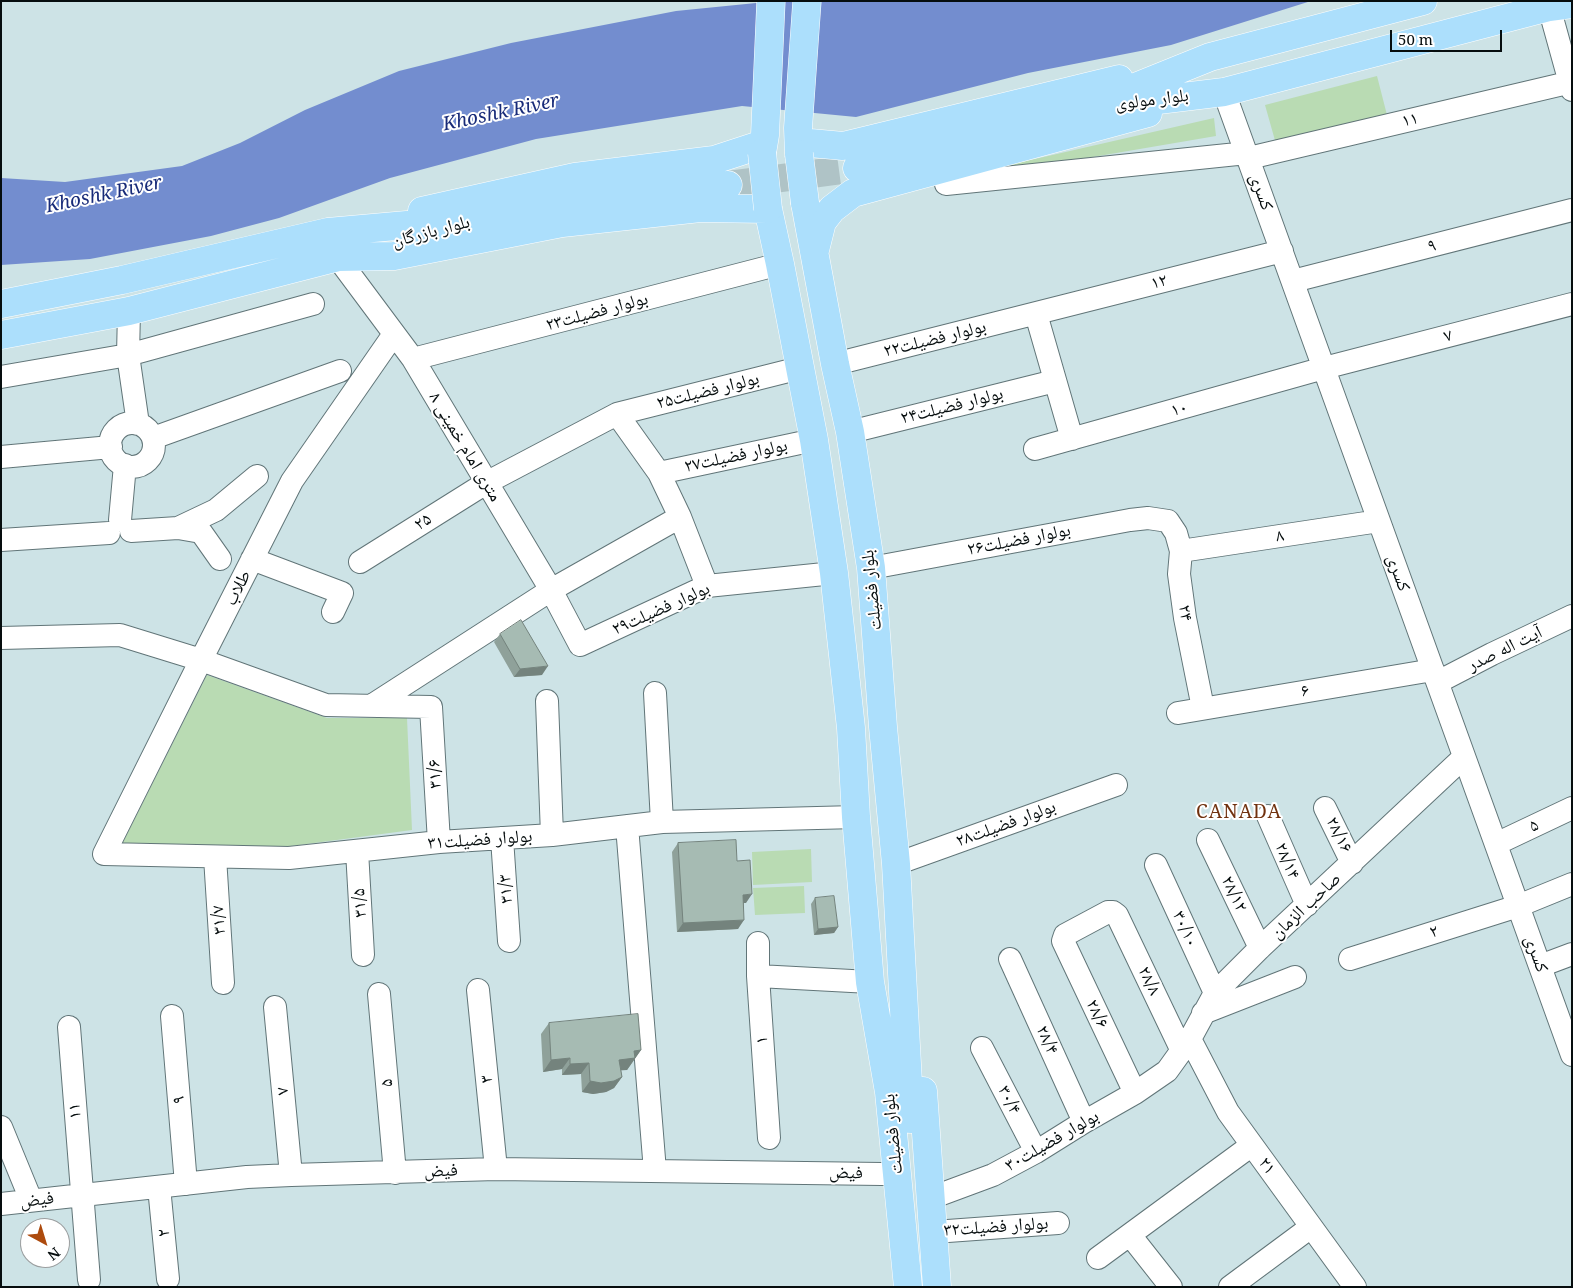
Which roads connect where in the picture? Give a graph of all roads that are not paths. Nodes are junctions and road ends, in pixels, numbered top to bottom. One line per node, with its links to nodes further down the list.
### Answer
1 (771, 1): 10 (main road, بلوار فضیلت)
2 (807, 1): 9 (main road, بلوار فضیلت)
3 (1423, 1): 5 (main road, بلوار مولوی)
4 (1560, 6): 6 (street); 7 (main road, بلوار مولوی)
5 (1210, 56): 8 (main road, بلوار مولوی); 9 (main road)
6 (1571, 85): 11 (street, ۱۱)
7 (1224, 92): 8 (main road, بلوار مولوی); 11 (street, کسری); 19 (main road)
8 (1081, 109): 12 (main road)
9 (799, 141): 19 (main road, بلوار فضیلت, bridge)
10 (763, 144): 15 (main road, بلوار فضیلت, bridge); 17 (main road)
11 (1248, 156): 13 (street, ۱۱); 18 (street, کسری)
12 (857, 168)
13 (946, 184)
14 (728, 185): 17 (main road, بلوار بازرگان)
15 (768, 208): 17 (main road); 20 (main road, بلوار فضیلت)
16 (1572, 210): 21 (street, ۹)
17 (332, 245): 22 (main road, بلوار بازرگان); 25 (main road, بلوار بازرگان); 27 (street, ۸ متری امام خمینی)
18 (1282, 251): 21 (street, کسری); 26 (street, ۱۲)
19 (814, 254): 31 (main road, بلوار فضیلت)
20 (780, 264): 30 (street, بولوار فضیلت۲۳); 32 (main road, بلوار فضیلت)
21 (1293, 281): 33 (street, کسری)
22 (1, 304)
23 (313, 304): 29 (street)
24 (1572, 304): 33 (street, ۷)
25 (129, 311): 28 (main road, بلوار بازرگان); 29 (street)
26 (1036, 314): 31 (street, بولوار فضیلت۲۲); 36 (street)
27 (394, 334): 30 (street, ۸ متری امام خمینی); 59 (street, طلاب)
28 (1, 335)
29 (128, 356): 35 (street); 38 (street)
30 (413, 359): 48 (street, ۸ متری امام خمینی)
31 (835, 364): 39 (main road, بلوار فضیلت)
32 (800, 368): 37 (street, بولوار فضیلت۲۵); 41 (main road, بلوار فضیلت)
33 (1324, 368): 40 (street, ۱۰); 52 (street, کسری)
34 (340, 371): 38 (street)
35 (1, 377)
36 (1055, 381): 39 (street, بولوار فضیلت۲۴); 40 (street)
37 (617, 414): 46 (street); 48 (street, بولوار فضیلت۲۵)
38 (146, 431): 42 (street); 45 (street)
39 (850, 432): 61 (main road, بلوار فضیلت)
40 (1072, 439): 43 (street, ۱۰)
41 (814, 440): 46 (street, بولوار فضیلت۲۷); 62 (main road, بلوار فضیلت)
42 (111, 447): 44 (street); 45 (street)
43 (1035, 449)
44 (1, 457)
45 (125, 465): 53 (street)
46 (659, 473): 50 (street)
47 (257, 476): 49 (street)
48 (486, 483): 60 (street, ۲۵); 64 (street, ۸ متری امام خمینی)
49 (216, 510): 54 (street); 55 (street)
50 (680, 518): 63 (street); 64 (street)
51 (1168, 521): 57 (street, ۲۴); 61 (street, بولوار فضیلت۲۶)
52 (1379, 521): 57 (street, ۸); 70 (street, کسری)
53 (120, 528): 54 (street); 56 (street)
54 (178, 528): 55 (street)
55 (202, 532): 58 (street)
56 (1, 540)
57 (1182, 551): 74 (street, ۲۴)
58 (220, 559)
59 (252, 559): 65 (street); 69 (street, طلاب)
60 (360, 562)
61 (871, 568): 76 (main road, بلوار فضیلت)
62 (834, 573): 63 (street, بولوار فضیلت۲۹); 77 (main road, بلوار فضیلت)
63 (708, 586): 68 (street, بولوار فضیلت۲۹)
64 (551, 590): 68 (street, ۸ متری امام خمینی); 73 (street)
65 (333, 612)
66 (1572, 616): 70 (street, آیت اله صدر)
67 (1, 638): 69 (street)
68 (580, 646)
69 (201, 660): 73 (street); 92 (street, طلاب)
70 (1435, 676): 74 (street, ۶); 78 (street, کسری)
71 (655, 693): 84 (street)
72 (547, 700): 86 (street)
73 (372, 706): 89 (street, ۳۱/۶)
74 (1204, 708): 75 (street, ۶)
75 (1178, 714)
76 (883, 727): 77 (main road); 95 (main road, بلوار فضیلت)
77 (851, 728): 83 (main road, بلوار فضیلت)
78 (1464, 757): 90 (street, کسری); 94 (street, صاحب الزمان)
79 (1116, 785): 95 (street, بولوار فضیلت۲۸)
80 (1325, 808): 94 (street, ۲۸/۱۶)
81 (1572, 808): 90 (street, ۵)
82 (1268, 816): 98 (street, ۲۸/۱۴)
83 (856, 817): 84 (street, بولوار فضیلت۳۱); 111 (main road, بلوار فضیلت)
84 (662, 822): 85 (street, بولوار فضیلت۳۱)
85 (627, 826): 86 (street, بولوار فضیلت۳۱); 134 (street)
86 (552, 835): 87 (street, بولوار فضیلت۳۱)
87 (502, 838): 89 (street, بولوار فضیلت۳۱); 101 (street, ۳۱/۳)
88 (1208, 840): 103 (street, ۲۸/۱۲)
89 (439, 842): 91 (street, بولوار فضیلت۳۱)
90 (1496, 844): 99 (street, کسری)
91 (356, 851): 93 (street, بولوار فضیلت۳۱); 105 (street, ۳۱/۵)
92 (104, 854): 93 (street, بولوار فضیلت۳۱)
93 (215, 856): 112 (street, ۳۱/۷)
94 (1352, 863): 98 (street, صاحب الزمان)
95 (896, 864): 113 (main road, بلوار فضیلت)
96 (1156, 864): 115 (street, ۳۰/۱۰)
97 (1572, 884): 99 (street, ۲)
98 (1307, 905): 103 (street, صاحب الزمان)
99 (1518, 906): 107 (street, ۲); 108 (street, کسری)
100 (1065, 935): 121 (street, ۲۸/۸); 126 (street, ۲۸/۶)
101 (510, 941)
102 (758, 943): 109 (street, ۱)
103 (1260, 948): 115 (street, صاحب الزمان)
104 (1572, 954): 108 (street)
105 (363, 955)
106 (1010, 959): 127 (street, ۲۸/۴)
107 (1350, 960)
108 (1540, 966): 123 (street, کسری)
109 (758, 976): 111 (street); 129 (street, ۱)
110 (1295, 977): 118 (street)
111 (870, 982): 125 (main road, بلوار فضیلت); 136 (main road, بلوار فضیلت)
112 (223, 983)
113 (903, 983): 125 (main road, بلوار فضیلت); 141 (main road, بلوار فضیلت)
114 (478, 990): 133 (street, ۳)
115 (1215, 993): 118 (street, صاحب الزمان)
116 (379, 994): 135 (street, ۵)
117 (275, 1007): 137 (street, ۷)
118 (1203, 1013): 121 (street, صاحب الزمان)
119 (172, 1016): 138 (street, ۹)
120 (68, 1027): 140 (street, ۱۱)
121 (1186, 1045): 124 (street, صاحب الزمان); 130 (street, ۲۱)
122 (982, 1048): 131 (street, ۳۰/۴)
123 (1572, 1055)
124 (1167, 1071): 126 (street, بولوار فضیلت۳۰)
125 (898, 1092): 153 (main road, بلوار فضیلت); 154 (main road, بلوار فضیلت)
126 (1135, 1093): 127 (street, بولوار فضیلت۳۰)
127 (1084, 1122): 131 (street, بولوار فضیلت۳۰)
128 (1, 1127): 132 (street)
129 (769, 1138)
130 (1252, 1145): 145 (street, ۲۱); 147 (street)
131 (1036, 1152): 141 (street, بولوار فضیلت۳۰)
132 (6, 1157): 142 (street)
133 (496, 1169): 134 (street, فیض); 135 (street, فیض)
134 (655, 1171): 136 (street, فیض)
135 (395, 1173): 137 (street, فیض)
136 (882, 1174): 152 (main road, بلوار فضیلت)
137 (291, 1175): 138 (street, فیض)
138 (186, 1184): 139 (street, فیض)
139 (159, 1187): 140 (street, فیض); 149 (street, ۲)
140 (82, 1195): 142 (street, فیض); 150 (street, ۱۱)
141 (931, 1198): 146 (main road, بلوار فضیلت)
142 (31, 1200): 143 (street, فیض)
143 (1, 1204)
144 (1058, 1222): 146 (street, بولوار فضیلت۳۲)
145 (1311, 1227): 151 (street, ۲۱); 157 (street)
146 (934, 1232): 155 (main road, بلوار فضیلت)
147 (1130, 1235): 148 (street); 156 (street)
148 (1098, 1258)
149 (168, 1279)
150 (89, 1280)
151 (1344, 1283)
152 (894, 1287)
153 (908, 1287)
154 (924, 1287)
155 (937, 1287)
156 (1171, 1287)
157 (1230, 1287)

